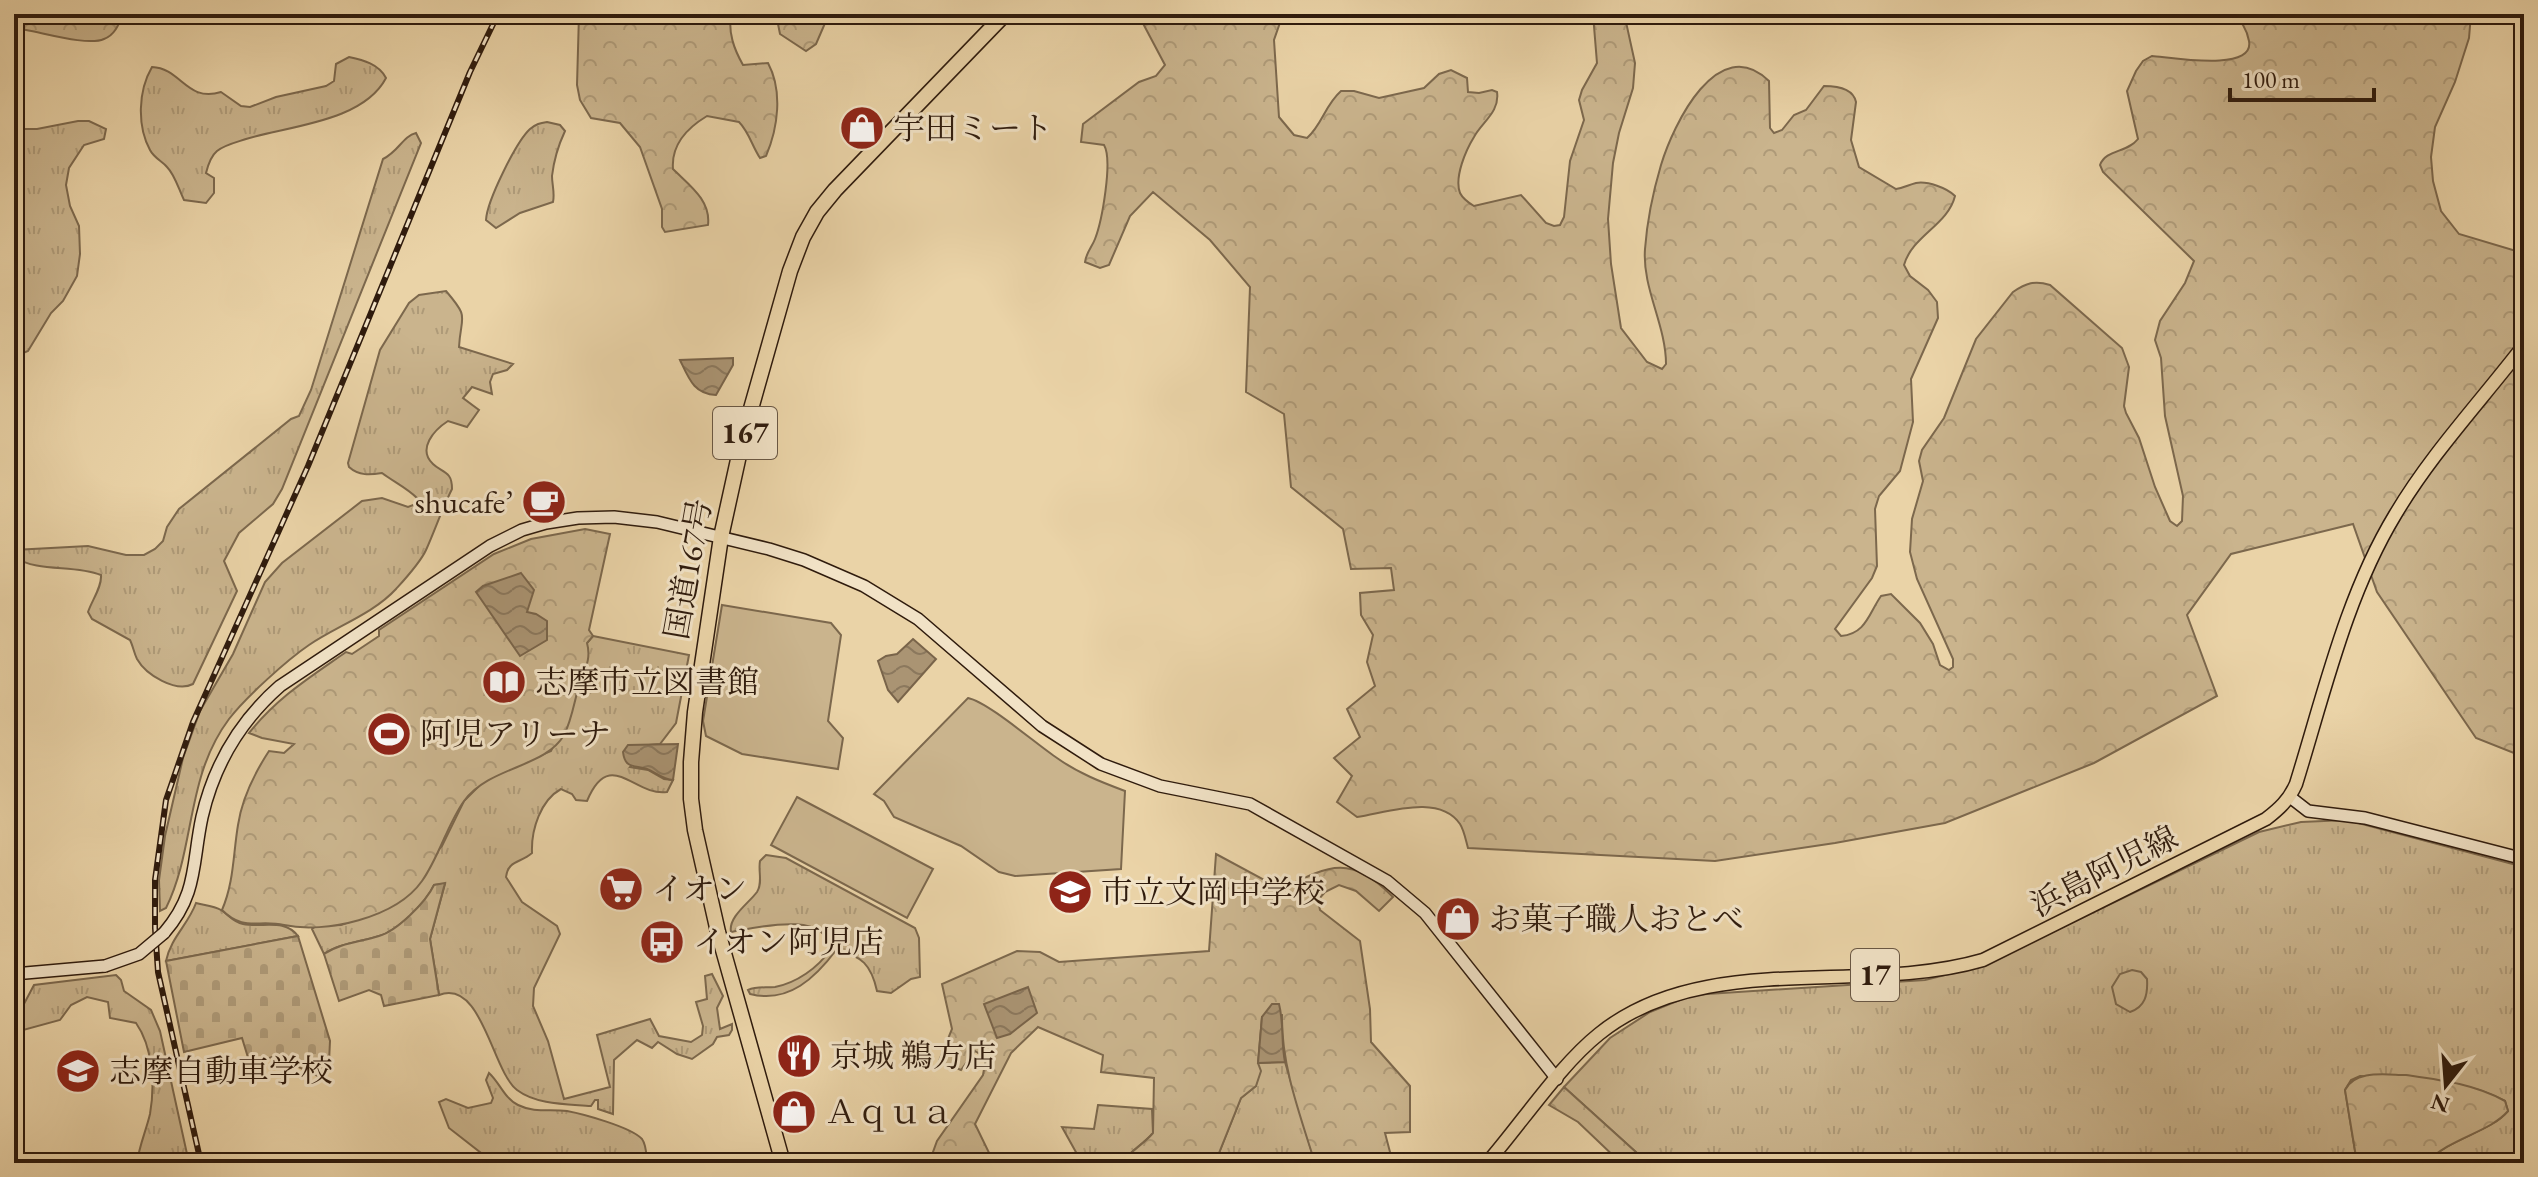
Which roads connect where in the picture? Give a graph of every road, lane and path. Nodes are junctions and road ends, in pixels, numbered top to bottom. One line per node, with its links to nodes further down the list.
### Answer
1 (1005, 14): 3 (highway, 国道167号 / 167)
2 (2524, 345): 4 (main road)
3 (721, 537): 6 (street, bridge); 7 (street); 8 (highway, 国道167号 / 167)
4 (2290, 797): 5 (street); 7 (main road, 浜島阿児線 / 17)
5 (2524, 859)
6 (14, 974)
7 (1557, 1079): 9 (main road, 浜島阿児線 / 17)
8 (783, 1163)
9 (1487, 1163)

